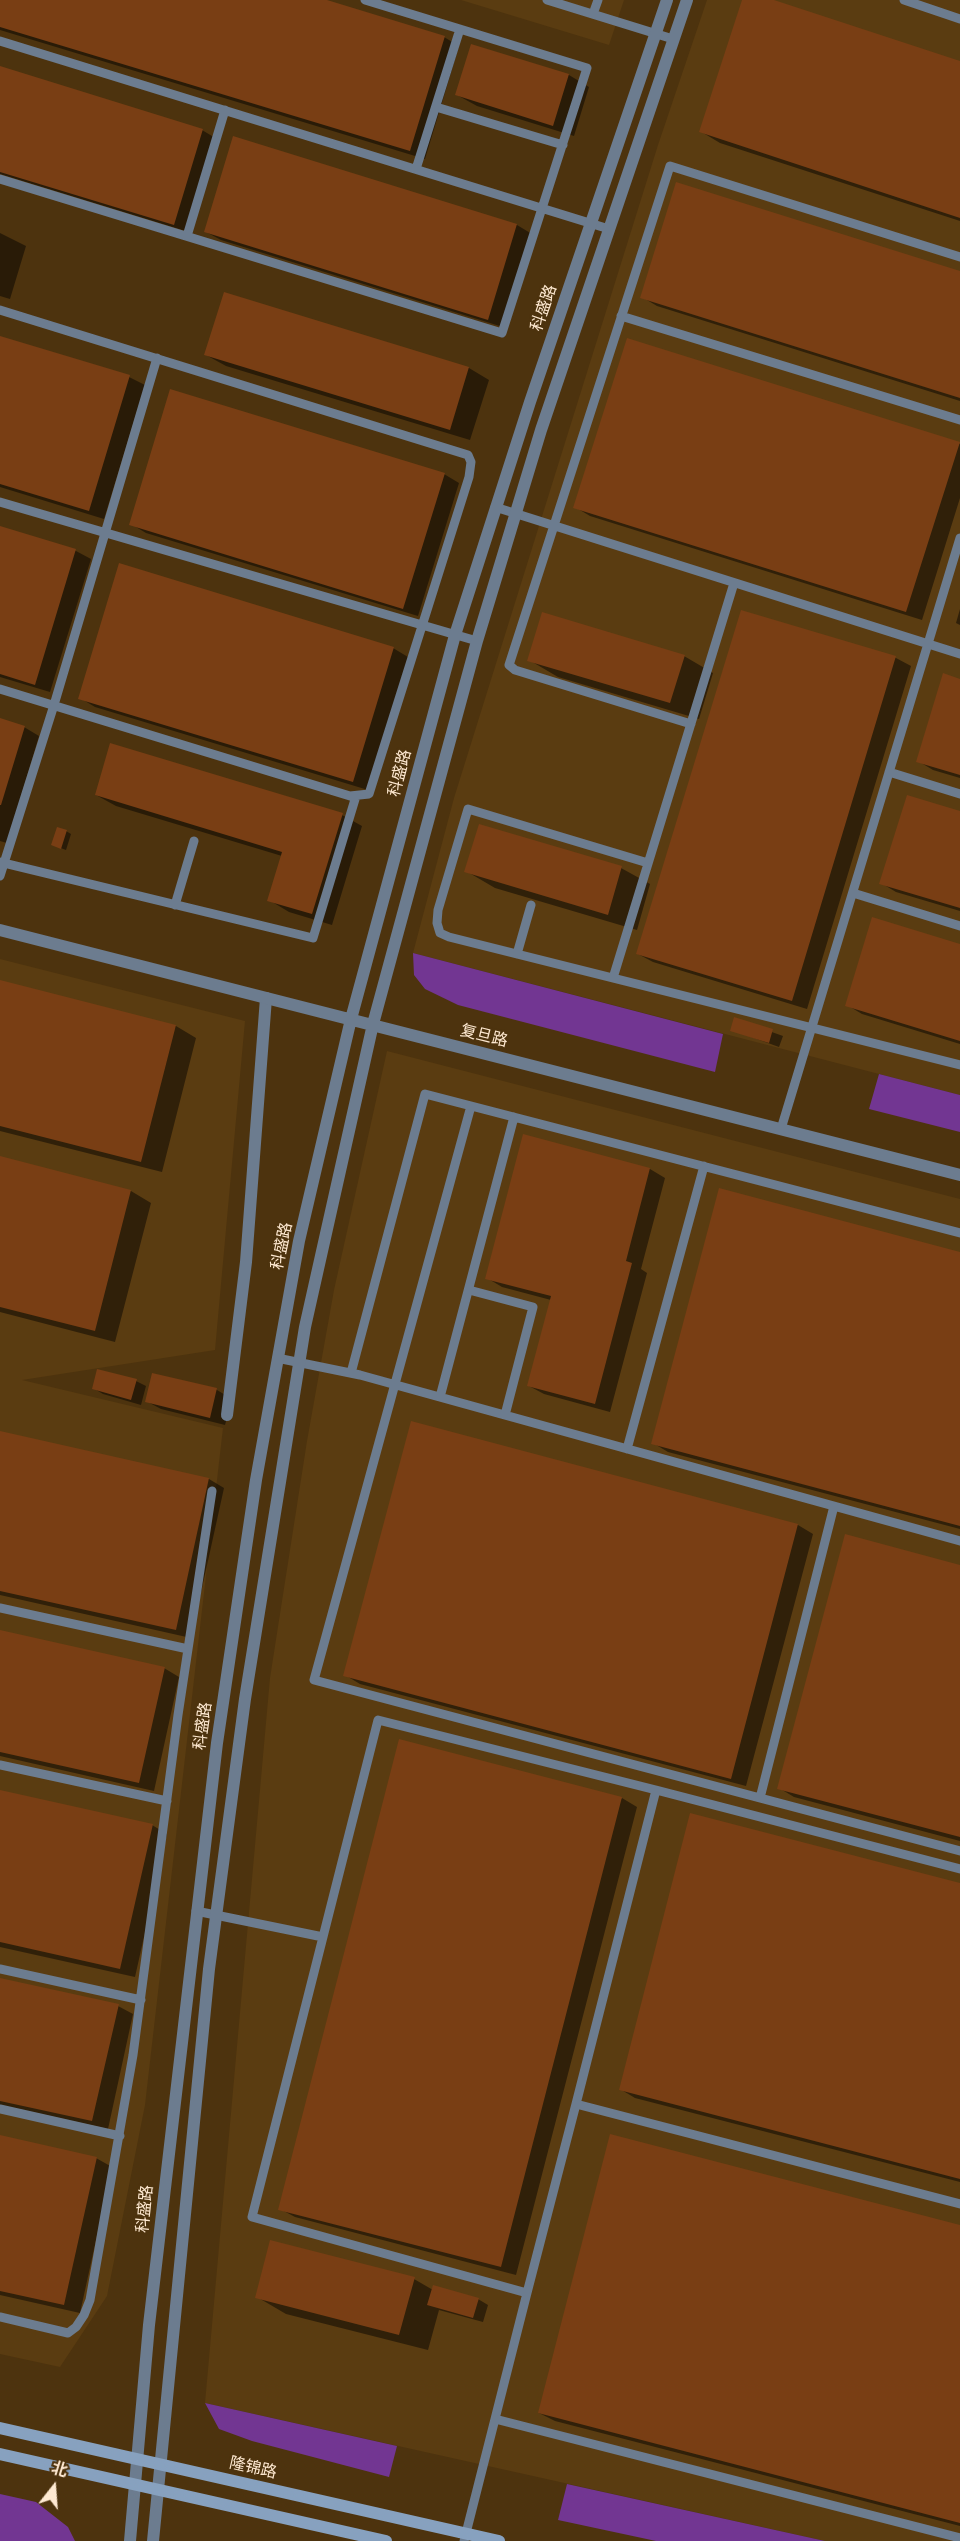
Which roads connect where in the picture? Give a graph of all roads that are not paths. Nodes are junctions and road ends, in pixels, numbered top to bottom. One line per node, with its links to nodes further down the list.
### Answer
1 (365, 0): 9 (lane)
2 (547, 0): 7 (lane)
3 (598, 0): 7 (lane)
4 (667, 0): 10 (street, 科盛路)
5 (687, 0): 11 (street)
6 (904, 0): 8 (lane)
7 (593, 14): 10 (lane)
8 (960, 19)
9 (459, 29): 13 (lane); 15 (lane)
10 (656, 34): 11 (lane); 19 (street, 科盛路)
11 (673, 39): 20 (street)
12 (0, 41): 14 (lane)
13 (436, 106): 15 (lane); 16 (lane)
14 (225, 110): 16 (lane); 21 (lane)
15 (562, 145): 18 (lane)
16 (416, 169): 18 (lane)
17 (0, 179): 21 (lane)
18 (542, 208): 19 (lane); 21 (lane)
19 (591, 223): 20 (lane); 28 (street, 科盛路)
20 (609, 229): 29 (street)
21 (187, 236)
22 (960, 257): 24 (lane)
23 (0, 310): 25 (lane)
24 (621, 316): 26 (lane); 30 (lane)
25 (157, 358): 31 (lane); 34 (lane)
26 (960, 420)
27 (0, 502): 31 (lane)
28 (495, 507): 29 (lane); 35 (street, 科盛路)
29 (515, 514): 30 (lane); 36 (street)
30 (553, 525): 33 (lane); 41 (lane)
31 (105, 534): 34 (lane); 40 (lane)
32 (960, 538): 37 (lane)
33 (734, 583): 37 (lane); 41 (lane)
34 (423, 626): 35 (lane); 44 (lane)
35 (455, 635): 36 (lane); 57 (street, 科盛路)
36 (477, 641): 58 (street)
37 (928, 644): 38 (lane); 42 (lane)
38 (960, 654)
39 (0, 689): 40 (lane)
40 (54, 705): 44 (lane); 46 (lane)
41 (691, 724): 47 (lane)
42 (889, 772): 43 (lane); 49 (lane)
43 (960, 794)
44 (356, 796): 50 (lane)
45 (194, 841): 50 (lane)
46 (2, 863): 48 (lane); 50 (lane)
47 (648, 863): 54 (lane); 55 (lane)
48 (0, 876)
49 (853, 893): 52 (lane); 59 (lane)
50 (175, 904)
51 (531, 905): 54 (lane)
52 (960, 926)
53 (0, 930): 56 (street, 复旦路)
54 (517, 954): 55 (lane)
55 (613, 978): 59 (lane)
56 (266, 998): 57 (street, 复旦路); 73 (street)
57 (351, 1019): 58 (street, 复旦路); 68 (street, 科盛路)
58 (373, 1024): 63 (street, 复旦路); 69 (street)
59 (812, 1028): 60 (lane); 63 (lane)
60 (960, 1065)
61 (471, 1106): 62 (lane); 70 (lane); 71 (lane)
62 (514, 1117): 64 (lane); 67 (lane)
63 (781, 1129): 65 (street, 复旦路)
64 (704, 1166): 66 (lane); 75 (lane)
65 (960, 1175)
66 (960, 1233)
67 (469, 1290): 72 (lane); 74 (lane)
68 (277, 1358): 69 (lane); 87 (street, 科盛路)
69 (299, 1361): 70 (lane); 88 (street)
70 (351, 1373): 71 (lane)
71 (394, 1385): 72 (lane); 83 (lane)
72 (440, 1397): 74 (lane)
73 (227, 1415)
74 (505, 1416): 75 (lane)
75 (627, 1449): 77 (lane)
76 (212, 1491): 80 (lane)
77 (834, 1506): 78 (lane); 83 (lane)
78 (960, 1541)
79 (0, 1608): 80 (lane)
80 (188, 1649): 84 (lane)
81 (0, 1765): 84 (lane)
82 (656, 1790): 86 (lane); 89 (lane); 92 (lane)
83 (760, 1798): 85 (lane)
84 (167, 1801): 91 (lane)
85 (960, 1851)
86 (960, 1869)
87 (196, 1911): 88 (lane); 101 (street, 科盛路)
88 (216, 1916): 89 (lane); 102 (street)
89 (323, 1937): 96 (lane)
90 (0, 1969): 91 (lane)
91 (141, 2000): 94 (lane)
92 (576, 2104): 95 (lane); 96 (lane)
93 (0, 2109): 94 (lane)
94 (120, 2136): 97 (lane)
95 (960, 2204)
96 (527, 2293): 98 (lane)
97 (0, 2317)
98 (495, 2419): 105 (lane); 106 (lane)
99 (0, 2428): 101 (main road, 隆锦路)
100 (0, 2454): 103 (main road)
101 (138, 2459): 102 (main road, 隆锦路); 103 (street, 科盛路)
102 (161, 2464): 104 (street); 105 (main road, 隆锦路)
103 (136, 2484): 104 (main road); 107 (street, 科盛路)
104 (159, 2489): 108 (street); 109 (main road)
105 (465, 2537): 110 (main road, 隆锦路)
106 (960, 2538)
107 (130, 2541)
108 (153, 2541)
109 (386, 2541)
110 (499, 2541)

